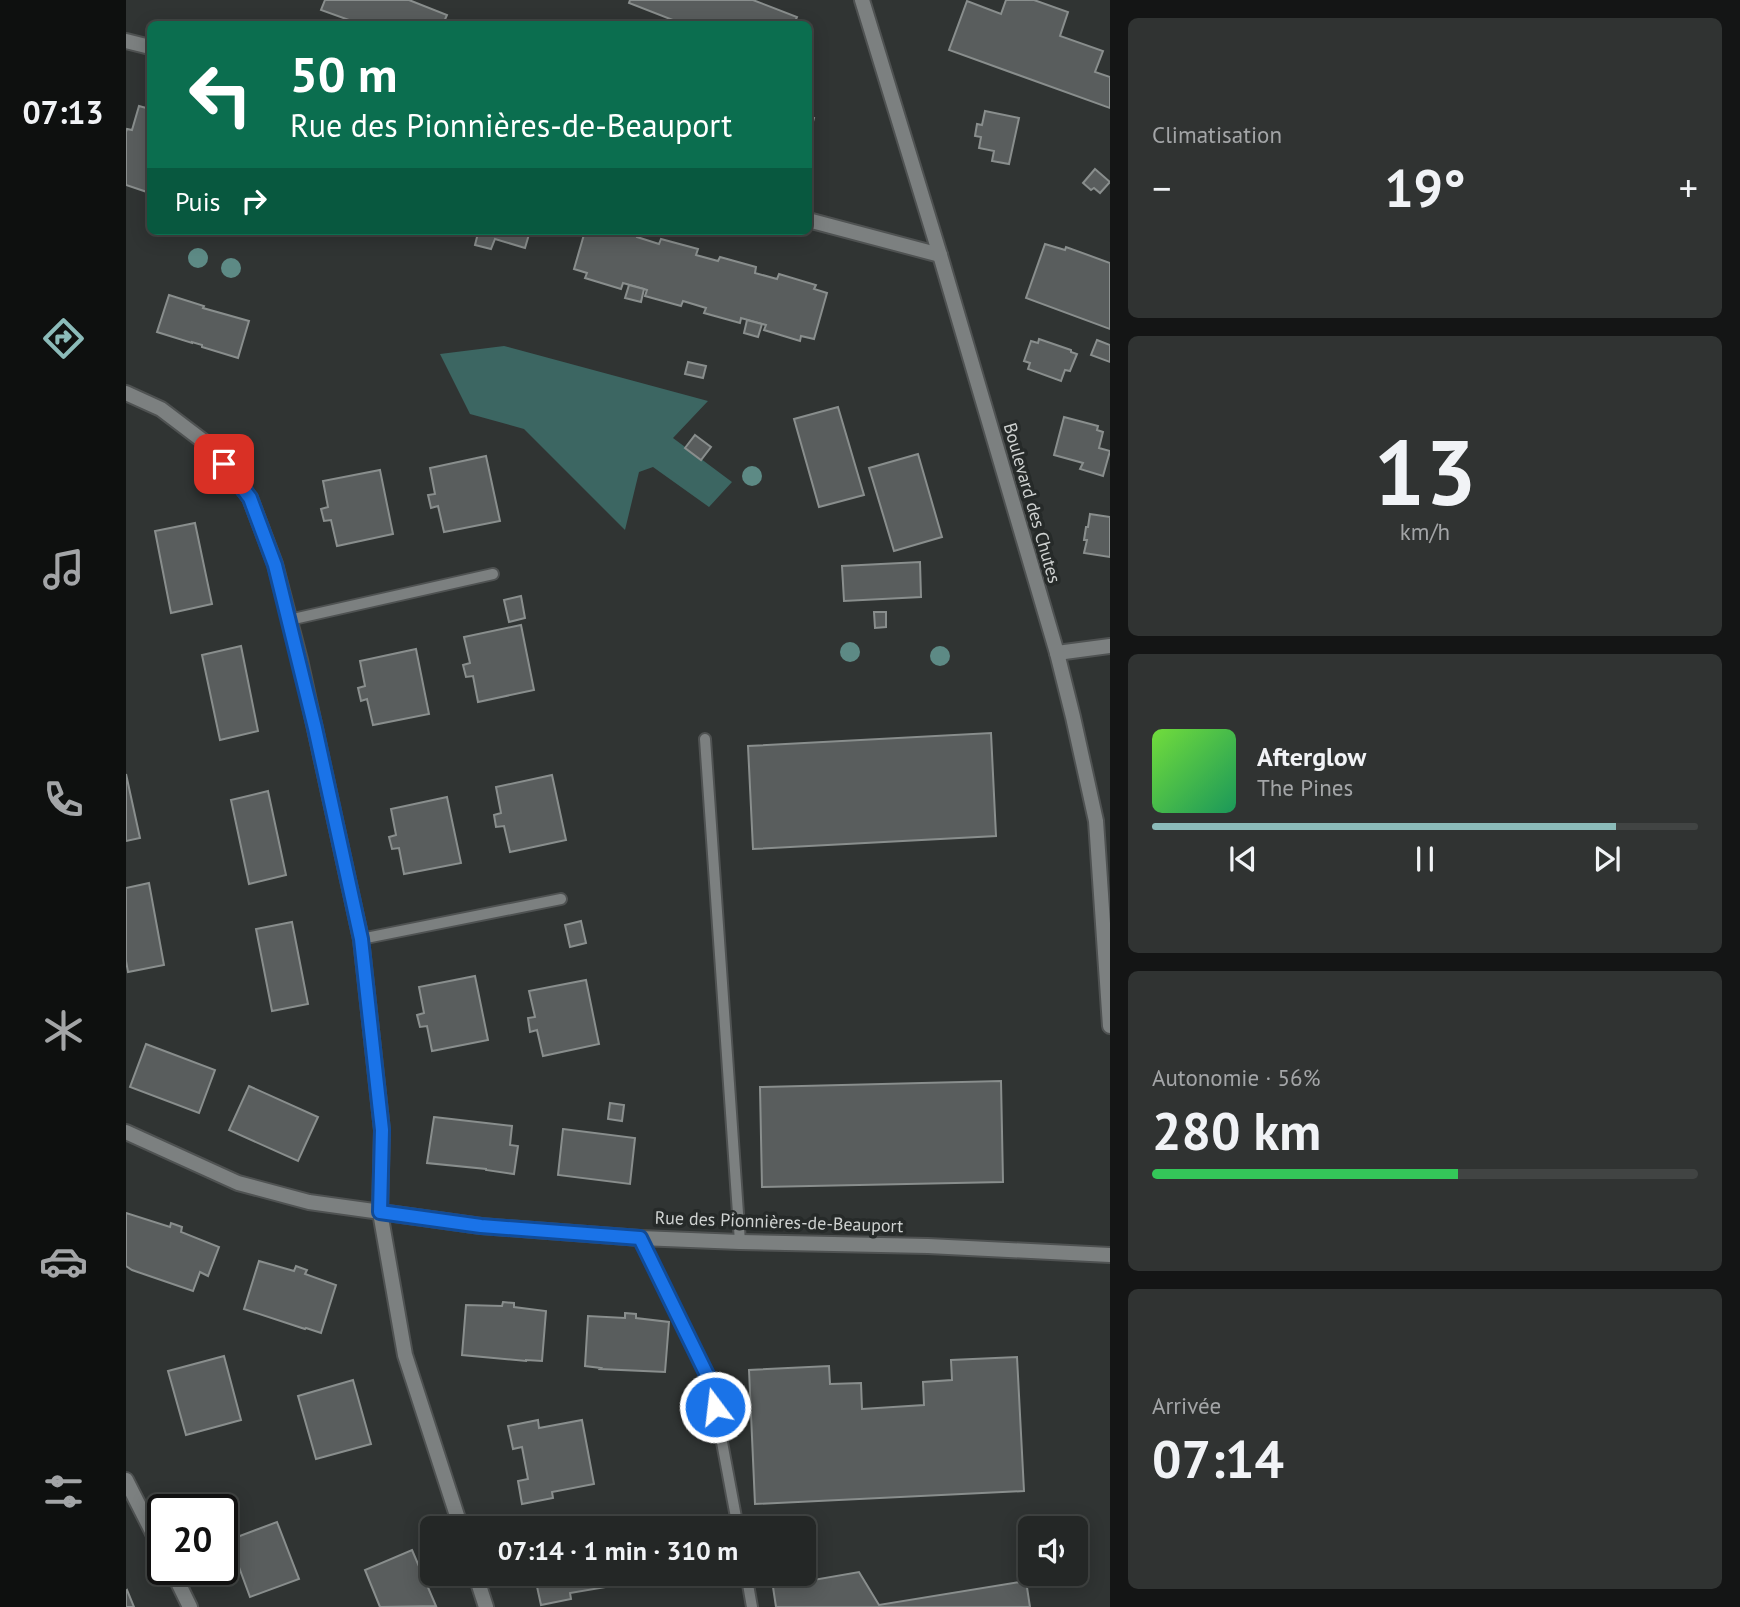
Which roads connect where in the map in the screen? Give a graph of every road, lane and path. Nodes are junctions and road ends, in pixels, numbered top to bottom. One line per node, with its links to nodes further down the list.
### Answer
1 (862, 0): 5 (street, Boulevard des Chutes)
2 (126, 41): 3 (street)
3 (147, 46)
4 (812, 221): 5 (street)
5 (940, 255): 10 (street, Boulevard des Chutes)
6 (126, 393): 8 (street)
7 (493, 574): 8 (lane)
8 (289, 620): 14 (street)
9 (1110, 646): 10 (street)
10 (1057, 653): 13 (street, Boulevard des Chutes)
11 (705, 739): 19 (lane)
12 (561, 899): 14 (lane)
13 (1106, 924): 15 (street, Boulevard des Chutes)
14 (361, 939): 17 (street)
15 (1110, 1026)
16 (126, 1132): 17 (street, Rue des Pionnières-de-Beauport)
17 (380, 1212): 18 (street, Rue des Pionnières-de-Beauport); 22 (street)
18 (640, 1238): 19 (street, Rue des Pionnières-de-Beauport); 23 (lane)
19 (740, 1242): 20 (street, Rue des Pionnières-de-Beauport)
20 (1110, 1255)
21 (126, 1480): 24 (street)
22 (457, 1516)
23 (735, 1516)
24 (147, 1521)
25 (179, 1585): 28 (street)
26 (479, 1586): 29 (street)
27 (748, 1586): 30 (lane)
28 (190, 1607)
29 (486, 1607)
30 (752, 1607)

